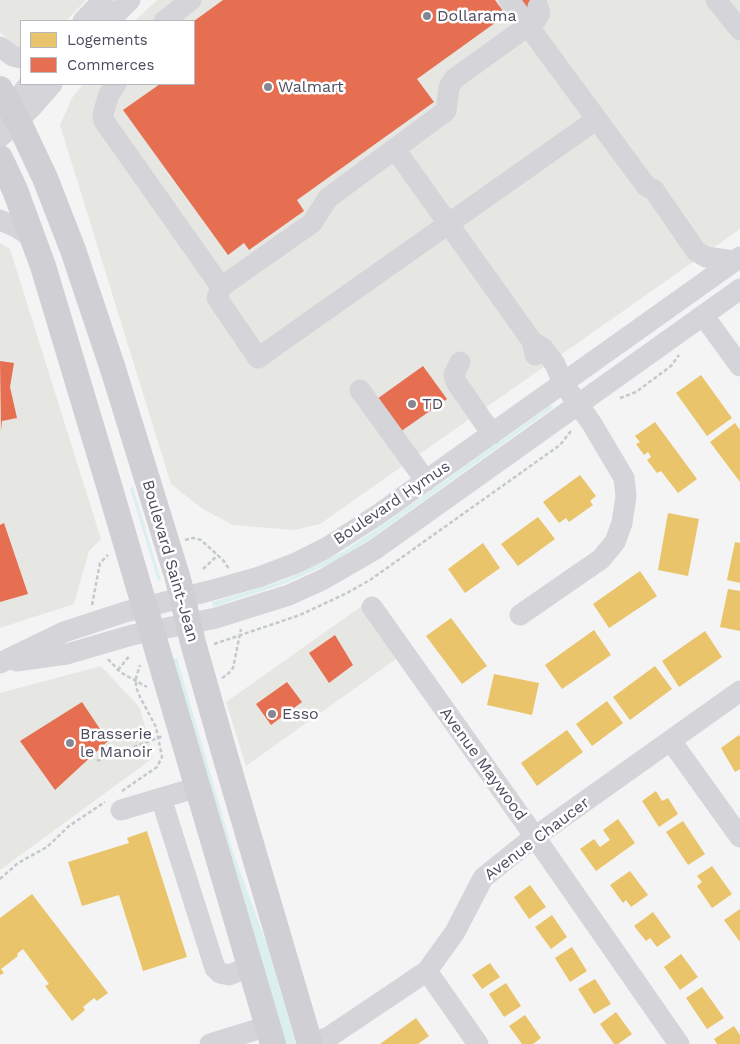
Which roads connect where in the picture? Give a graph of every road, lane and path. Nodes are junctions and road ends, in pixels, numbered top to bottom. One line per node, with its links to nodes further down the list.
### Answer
1 (103, 0): 7 (street)
2 (130, 0): 8 (street)
3 (191, 0): 9 (street)
4 (509, 0): 6 (street)
5 (716, 0): 10 (street)
6 (533, 16): 17 (street); 18 (street)
7 (84, 20)
8 (110, 20)
9 (165, 20)
10 (740, 30)
11 (0, 47): 12 (street)
12 (20, 58)
13 (28, 85): 16 (street)
14 (51, 85): 16 (street)
15 (115, 85): 24 (street)
16 (6, 118): 42 (main road, Boulevard Saint-Jean)
17 (597, 119): 21 (street); 23 (street)
18 (395, 149): 21 (street); 24 (street)
19 (0, 158): 22 (main road)
20 (0, 220): 22 (street)
21 (449, 224): 24 (street); 31 (street)
22 (33, 238): 46 (main road)
23 (737, 259): 31 (street, Boulevard Hymus)
24 (221, 286)
25 (740, 289): 26 (street, Boulevard Hymus)
26 (703, 315): 27 (street); 34 (street, Boulevard Hymus)
27 (734, 344): 30 (street)
28 (684, 351): 33 (path)
29 (460, 362): 35 (street)
30 (740, 366)
31 (563, 383): 34 (street); 35 (street, Boulevard Hymus)
32 (360, 390): 36 (street)
33 (616, 400)
34 (578, 404): 45 (street); 47 (street, Boulevard Hymus)
35 (492, 434): 36 (street, Boulevard Hymus)
36 (426, 481): 42 (street, Boulevard Hymus)
37 (184, 541): 39 (path)
38 (114, 552): 44 (path)
39 (218, 555): 40 (path); 41 (path)
40 (202, 570)
41 (230, 570)
42 (182, 598): 46 (street, Boulevard Hymus); 47 (main road, Boulevard Saint-Jean)
43 (372, 607): 64 (street, Avenue Maywood)
44 (90, 612)
45 (520, 615)
46 (149, 619): 47 (street, Boulevard Hymus); 52 (street, Boulevard Hymus); 60 (main road)
47 (188, 623): 70 (main road, Boulevard Saint-Jean)
48 (242, 624): 54 (path)
49 (130, 655): 53 (path)
50 (107, 657): 53 (path)
51 (144, 662): 55 (path)
52 (0, 663)
53 (118, 670): 55 (path)
54 (218, 679)
55 (136, 682): 57 (path)
56 (740, 691): 58 (street, Avenue Chaucer)
57 (158, 738): 59 (path); 62 (path)
58 (671, 741): 63 (street); 64 (street, Avenue Chaucer)
59 (97, 761)
60 (199, 787): 61 (street); 66 (main road)
61 (161, 798): 62 (street); 66 (street)
62 (117, 800): 65 (path)
63 (740, 837)
64 (536, 838): 67 (street, Avenue Chaucer); 72 (street, Avenue Maywood)
65 (0, 879)
66 (251, 968): 68 (main road)
67 (426, 972): 70 (street, Avenue Chaucer); 71 (street)
68 (271, 1035): 69 (street)
69 (210, 1044)
70 (311, 1044)
71 (478, 1044)
72 (679, 1044)

